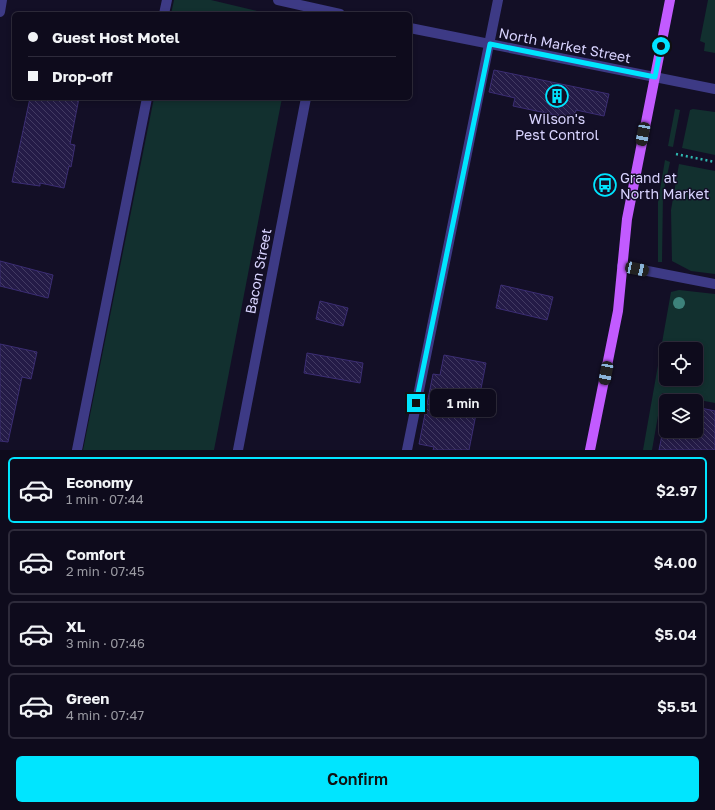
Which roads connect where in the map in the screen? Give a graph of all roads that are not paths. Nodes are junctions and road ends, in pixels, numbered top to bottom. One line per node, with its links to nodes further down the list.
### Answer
1 (2, 0): 7 (street)
2 (167, 0): 8 (street)
3 (278, 0): 9 (street)
4 (325, 0): 9 (street)
5 (498, 0): 11 (street)
6 (670, 0): 12 (main road)
7 (0, 12)
8 (164, 12)
9 (322, 12)
10 (412, 28): 11 (street, North Market Street)
11 (490, 44): 12 (street, North Market Street); 20 (street)
12 (655, 77): 13 (street, North Market Street); 16 (main road)
13 (715, 89)
14 (147, 100): 18 (street)
15 (306, 100): 19 (street, Bacon Street)
16 (622, 266): 17 (street); 21 (main road)
17 (715, 284)
18 (77, 450)
19 (238, 450)
20 (407, 450)
21 (590, 450)

